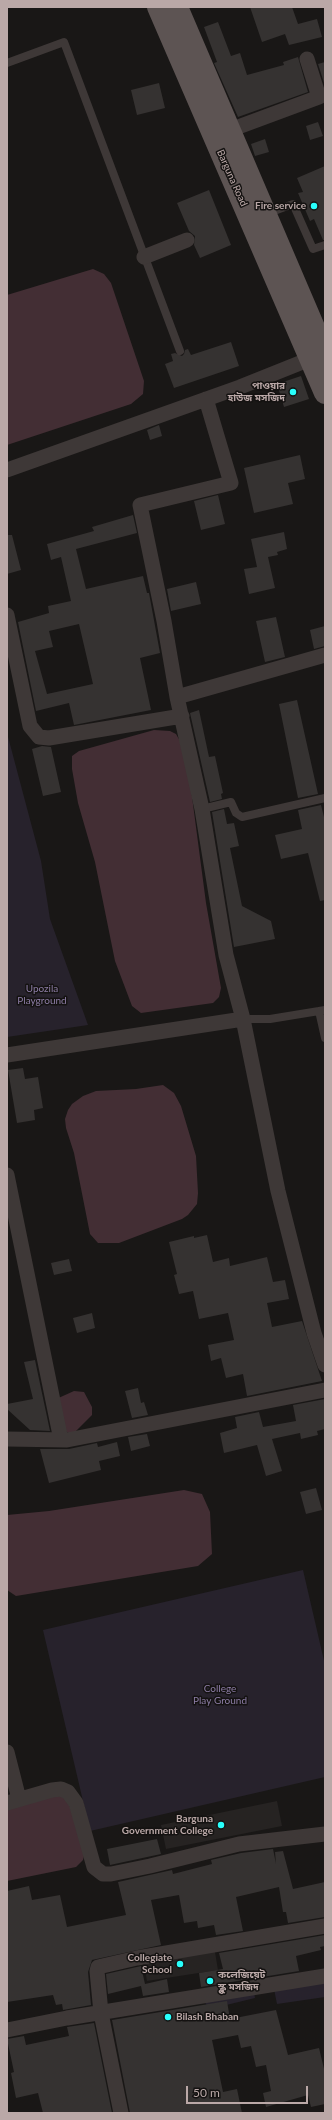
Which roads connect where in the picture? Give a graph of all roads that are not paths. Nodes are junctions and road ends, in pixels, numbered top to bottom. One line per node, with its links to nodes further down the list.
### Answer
1 (158, 7): 11 (main road, Barguna Road)
2 (177, 7): 5 (main road, Barguna Road)
3 (307, 59): 5 (street)
4 (7, 63): 9 (lane)
5 (230, 130): 6 (main road, Barguna Road)
6 (265, 214): 8 (lane); 11 (main road, Barguna Road)
7 (187, 240): 9 (street)
8 (325, 245)
9 (144, 257): 10 (lane)
10 (180, 351)
11 (318, 356): 12 (main road, Barguna Road); 13 (street)
12 (325, 393)
13 (206, 398): 14 (street); 17 (street)
14 (7, 470)
15 (7, 616): 18 (street)
16 (325, 655): 17 (street)
17 (177, 697): 18 (street)
18 (182, 716): 20 (street)
19 (325, 798): 20 (lane)
20 (202, 809): 22 (street)
21 (322, 1010): 22 (lane); 23 (lane)
22 (243, 1019): 24 (street); 26 (street)
23 (325, 1038)
24 (7, 1055)
25 (7, 1175): 29 (street)
26 (325, 1365)
27 (325, 1390): 29 (street)
28 (7, 1439): 29 (street)
29 (61, 1440)
30 (7, 1752): 31 (street)
31 (13, 1801): 32 (street)
32 (325, 1834)
33 (325, 1926): 35 (street)
34 (325, 1976): 35 (street)
35 (101, 2013): 36 (street); 37 (street)
36 (7, 2030)
37 (120, 2113)

